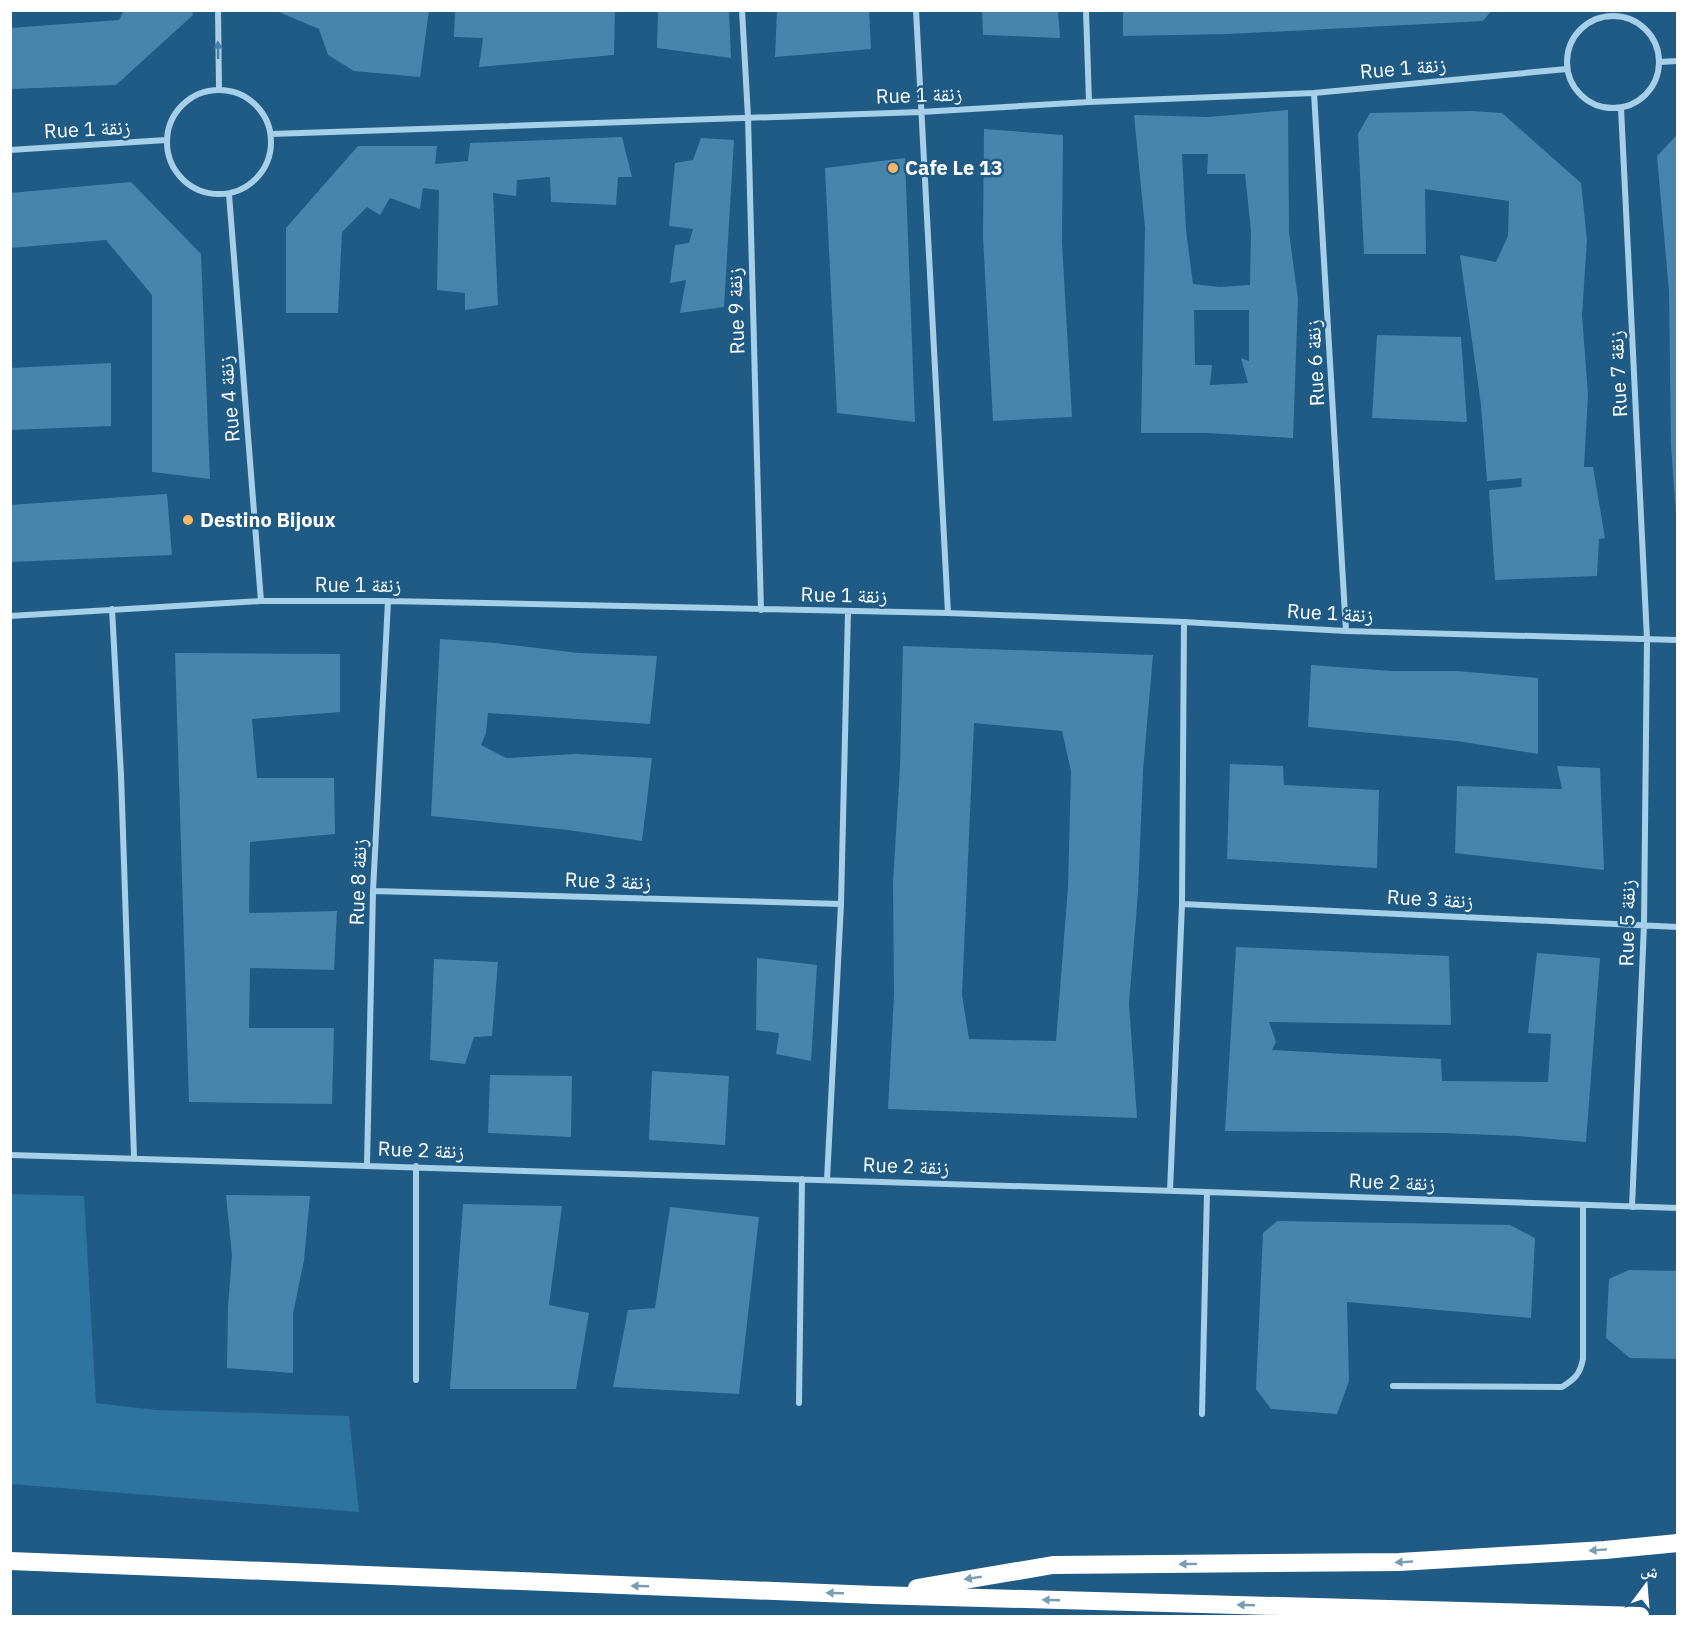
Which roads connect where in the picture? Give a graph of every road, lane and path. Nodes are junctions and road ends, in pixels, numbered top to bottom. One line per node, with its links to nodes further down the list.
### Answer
1 (218, 10): 9 (street, one-way to 1)
2 (742, 10): 14 (street, Rue 9 زنقة)
3 (916, 10): 13 (street)
4 (1086, 10): 11 (street)
5 (1614, 13): 7 (street); 8 (street)
6 (1677, 61): 7 (street)
7 (1659, 62): 12 (street)
8 (1567, 69): 10 (street, Rue 1 زنقة); 12 (street)
9 (219, 90): 15 (street); 16 (street)
10 (1314, 93): 11 (street, Rue 1 زنقة); 27 (street, Rue 6 زنقة)
11 (1089, 102): 13 (street, Rue 1 زنقة)
12 (1622, 108): 28 (street, Rue 7 زنقة)
13 (921, 112): 14 (street, Rue 1 زنقة); 24 (street)
14 (748, 117): 15 (street, Rue 1 زنقة); 22 (street, Rue 9 زنقة)
15 (272, 134): 18 (street)
16 (166, 140): 17 (street, Rue 1 زنقة); 18 (street)
17 (10, 150)
18 (229, 194): 19 (street, Rue 4 زنقة)
19 (261, 601): 20 (street, Rue 1 زنقة); 21 (street, Rue 1 زنقة)
20 (388, 602): 22 (street, Rue 1 زنقة); 30 (street, Rue 8 زنقة)
21 (112, 609): 25 (street, Rue 1 زنقة); 36 (street)
22 (761, 610): 23 (street, Rue 1 زنقة)
23 (848, 611): 24 (street, Rue 1 زنقة); 31 (street)
24 (948, 613): 26 (street, Rue 1 زنقة)
25 (10, 616)
26 (1184, 622): 27 (street, Rue 1 زنقة); 32 (street)
27 (1346, 631): 28 (street, Rue 1 زنقة)
28 (1647, 639): 29 (street, Rue 1 زنقة); 33 (street, Rue 5 زنقة)
29 (1677, 640)
30 (373, 891): 31 (street, Rue 3 زنقة); 37 (street, Rue 8 زنقة)
31 (841, 904): 40 (street)
32 (1182, 904): 33 (street, Rue 3 زنقة); 41 (street)
33 (1644, 926): 34 (street, Rue 3 زنقة); 44 (street, Rue 5 زنقة)
34 (1677, 927)
35 (10, 1155): 36 (street, Rue 2 زنقة)
36 (134, 1157): 37 (street, Rue 2 زنقة)
37 (367, 1165): 38 (street, Rue 2 زنقة)
38 (416, 1166): 39 (street, Rue 2 زنقة); 46 (street)
39 (802, 1179): 40 (street, Rue 2 زنقة); 48 (street)
40 (827, 1179): 41 (street, Rue 2 زنقة)
41 (1170, 1191): 42 (street, Rue 2 زنقة)
42 (1207, 1192): 43 (street, Rue 2 زنقة); 49 (street)
43 (1583, 1206): 44 (street, Rue 2 زنقة); 47 (street)
44 (1632, 1207): 45 (street, Rue 2 زنقة)
45 (1677, 1208)
46 (416, 1380)
47 (1393, 1386)
48 (800, 1403)
49 (1202, 1414)
50 (1677, 1544): 52 (highway, one-way to 52)
51 (10, 1561): 52 (highway, one-way to 51)
52 (875, 1595): 53 (highway, one-way to 52)
53 (1640, 1617)

